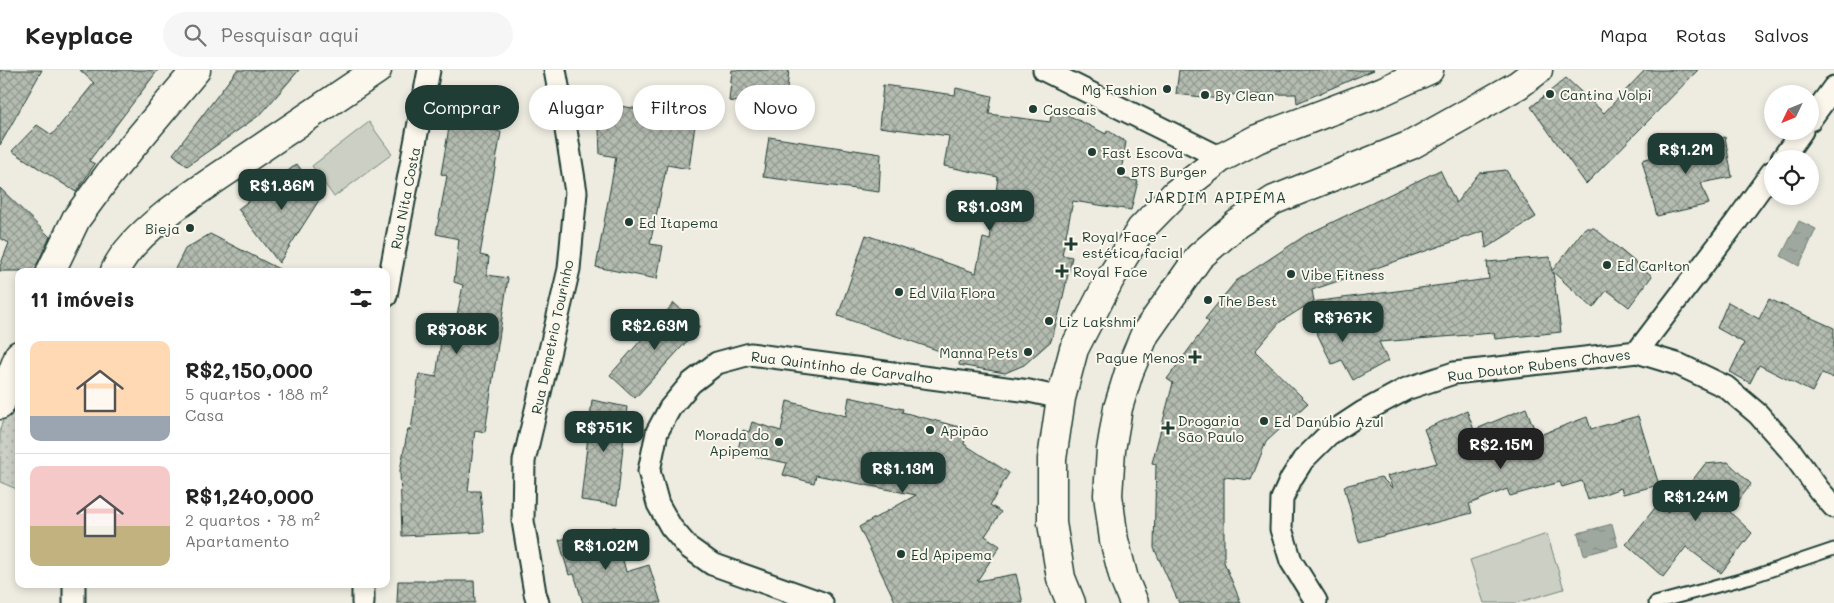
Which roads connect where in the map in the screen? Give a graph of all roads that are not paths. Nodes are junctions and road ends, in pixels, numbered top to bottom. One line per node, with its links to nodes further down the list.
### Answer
1 (196, 70): 12 (main road)
2 (377, 70): 13 (main road)
3 (429, 70): 14 (street, Rua Nita Costa)
4 (554, 70): 26 (street, Rua Demetrio Tourinho)
5 (1044, 70): 10 (street)
6 (1429, 70): 10 (main road)
7 (1520, 75): 29 (main road)
8 (1834, 87): 9 (street)
9 (1819, 108)
10 (1221, 158): 17 (main road)
11 (1764, 183): 15 (street)
12 (51, 268)
13 (117, 268)
14 (390, 275)
15 (1638, 352): 19 (street, Rua Doutor Rubens Chaves); 23 (street, Rua Doutor Rubens Chaves)
16 (15, 366): 18 (main road)
17 (1060, 398): 27 (street, Rua Quintinho de Carvalho); 28 (main road)
18 (0, 405)
19 (1834, 506)
20 (1834, 549): 30 (lane)
21 (74, 588): 24 (street)
22 (363, 588): 25 (street)
23 (1316, 601)
24 (74, 603)
25 (363, 603)
26 (538, 603)
27 (822, 603)
28 (1071, 603)
29 (1134, 603)
30 (1655, 603)

